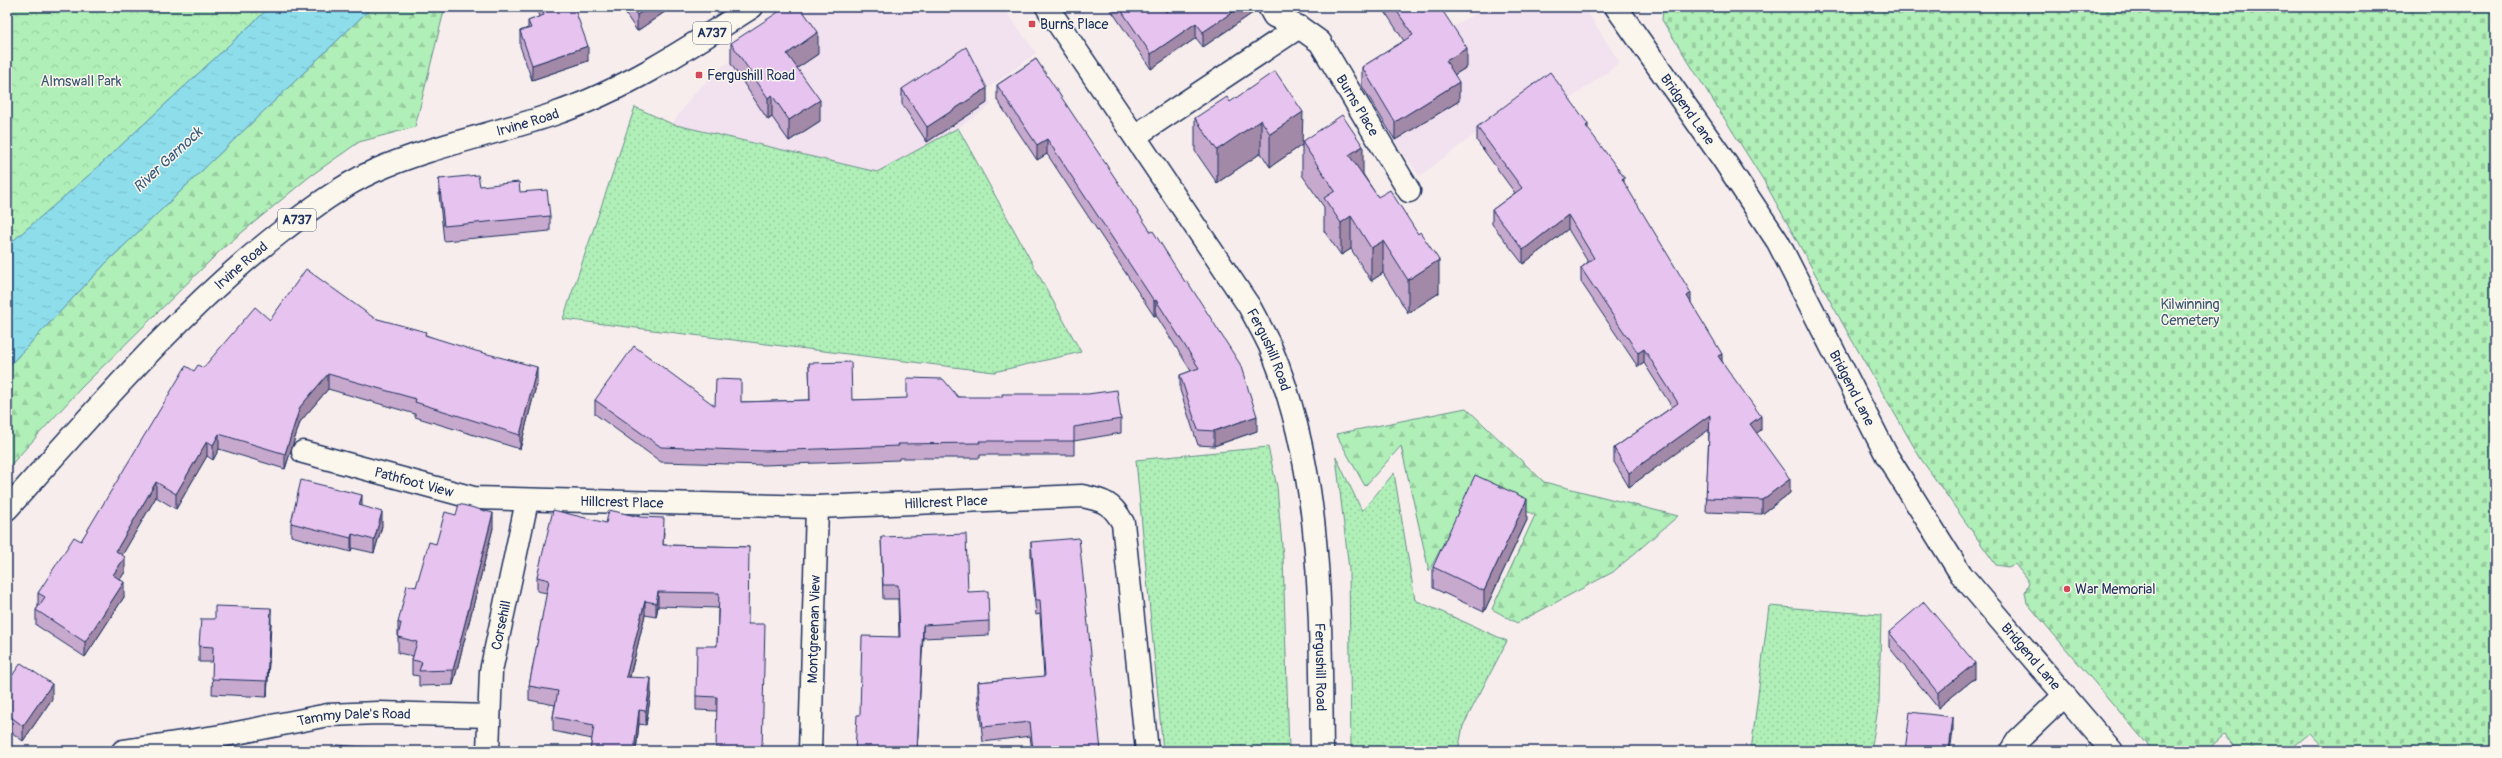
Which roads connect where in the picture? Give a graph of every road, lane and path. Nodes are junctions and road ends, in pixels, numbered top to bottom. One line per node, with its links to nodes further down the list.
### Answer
1 (752, 7): 11 (main road, Irvine Road / A737)
2 (1047, 7): 6 (main road, Fergushill Road)
3 (1269, 7): 5 (main road, Burns Place)
4 (1616, 7): 12 (main road, Bridgend Lane)
5 (1299, 27): 6 (main road); 7 (main road, Burns Place)
6 (1135, 136): 19 (main road, Fergushill Road)
7 (1409, 191)
8 (303, 452): 9 (main road, Pathfoot View)
9 (527, 501): 10 (main road, Hillcrest Place); 13 (main road, Corsehill)
10 (817, 506): 17 (main road, Montgreenan View); 18 (main road, Hillcrest Place)
11 (7, 509)
12 (2064, 696): 20 (main road); 21 (main road, Bridgend Lane)
13 (489, 716): 14 (main road, Tammy Dale's Road); 16 (main road, Corsehill)
14 (221, 744): 15 (main road, Tammy Dale's Road)
15 (123, 751)
16 (488, 751)
17 (810, 751)
18 (1147, 751)
19 (1322, 751)
20 (2011, 751)
21 (2112, 751)

